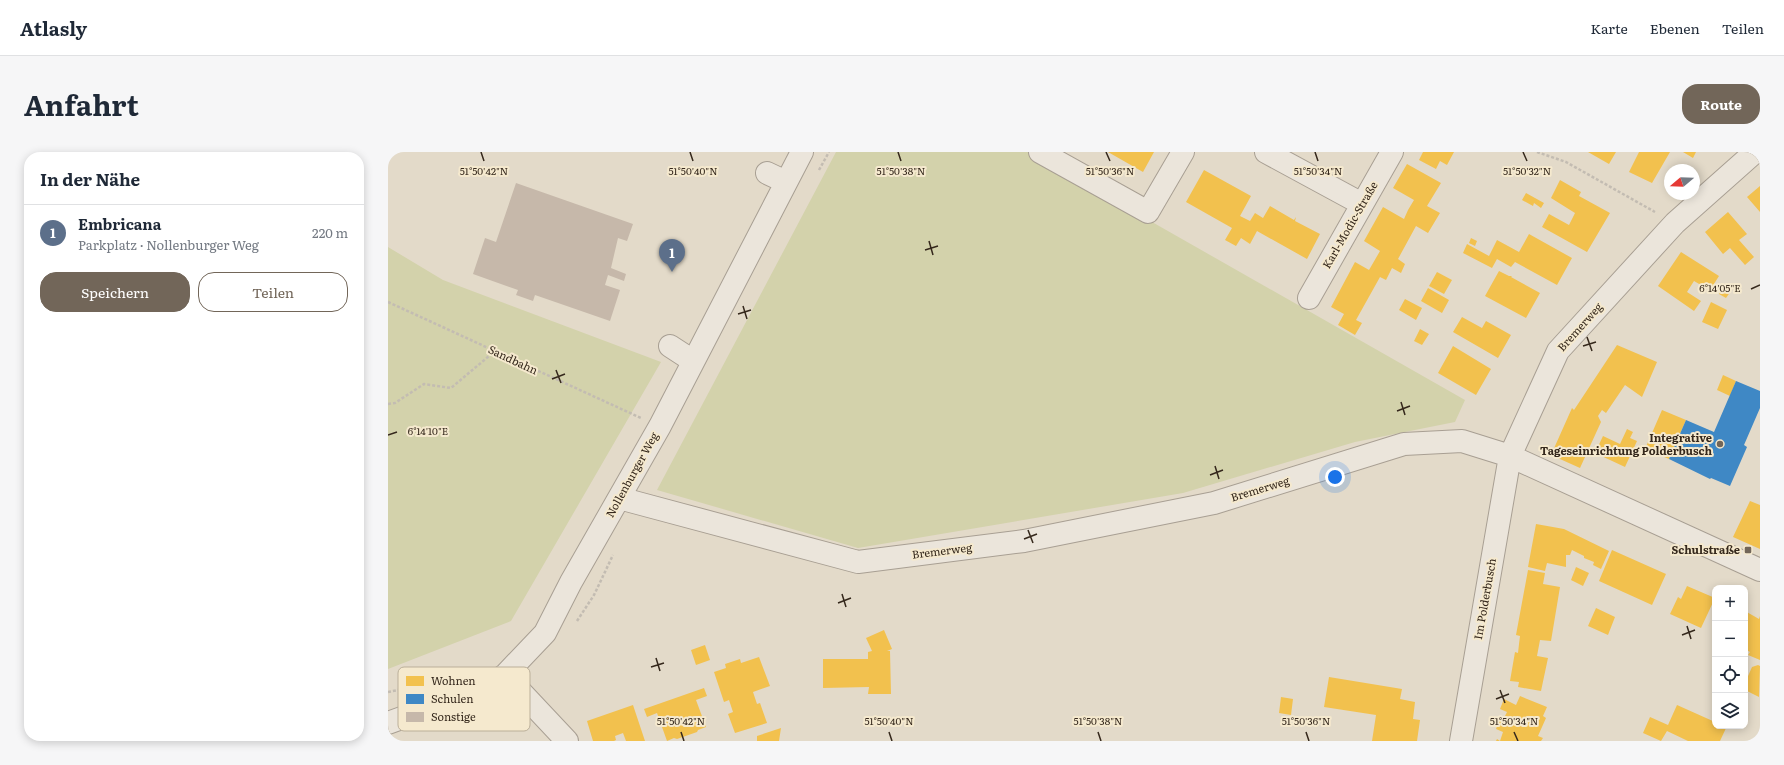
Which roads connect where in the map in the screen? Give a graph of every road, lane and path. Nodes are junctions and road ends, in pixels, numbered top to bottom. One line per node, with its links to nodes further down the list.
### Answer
1 (802, 152): 14 (street, Nollenburger Weg)
2 (1040, 152): 3 (street)
3 (1183, 152)
4 (1266, 152): 8 (street)
5 (1392, 152): 8 (street, Karl-Modic-Straße)
6 (1537, 152): 9 (path)
7 (1755, 152): 9 (street, Bremerweg)
8 (1362, 204): 10 (street, Karl-Modic-Straße)
9 (1675, 223): 17 (street, Bremerweg)
10 (1309, 298)
11 (388, 302): 13 (path, Sandbahn)
12 (670, 346): 14 (street)
13 (495, 351): 15 (path); 16 (path, Sandbahn)
14 (693, 361): 16 (street, Nollenburger Weg)
15 (388, 404)
16 (660, 426): 18 (street, Nollenburger Weg)
17 (1510, 456): 18 (street, Bremerweg); 19 (street); 27 (street, Im Polderbusch)
18 (619, 498): 20 (street, Nollenburger Weg)
19 (1760, 570)
20 (512, 667)
21 (398, 690): 22 (path)
22 (388, 692)
23 (530, 701): 26 (street)
24 (398, 719): 25 (street, Nollenburger Weg)
25 (388, 723)
26 (567, 741)
27 (1461, 741)

